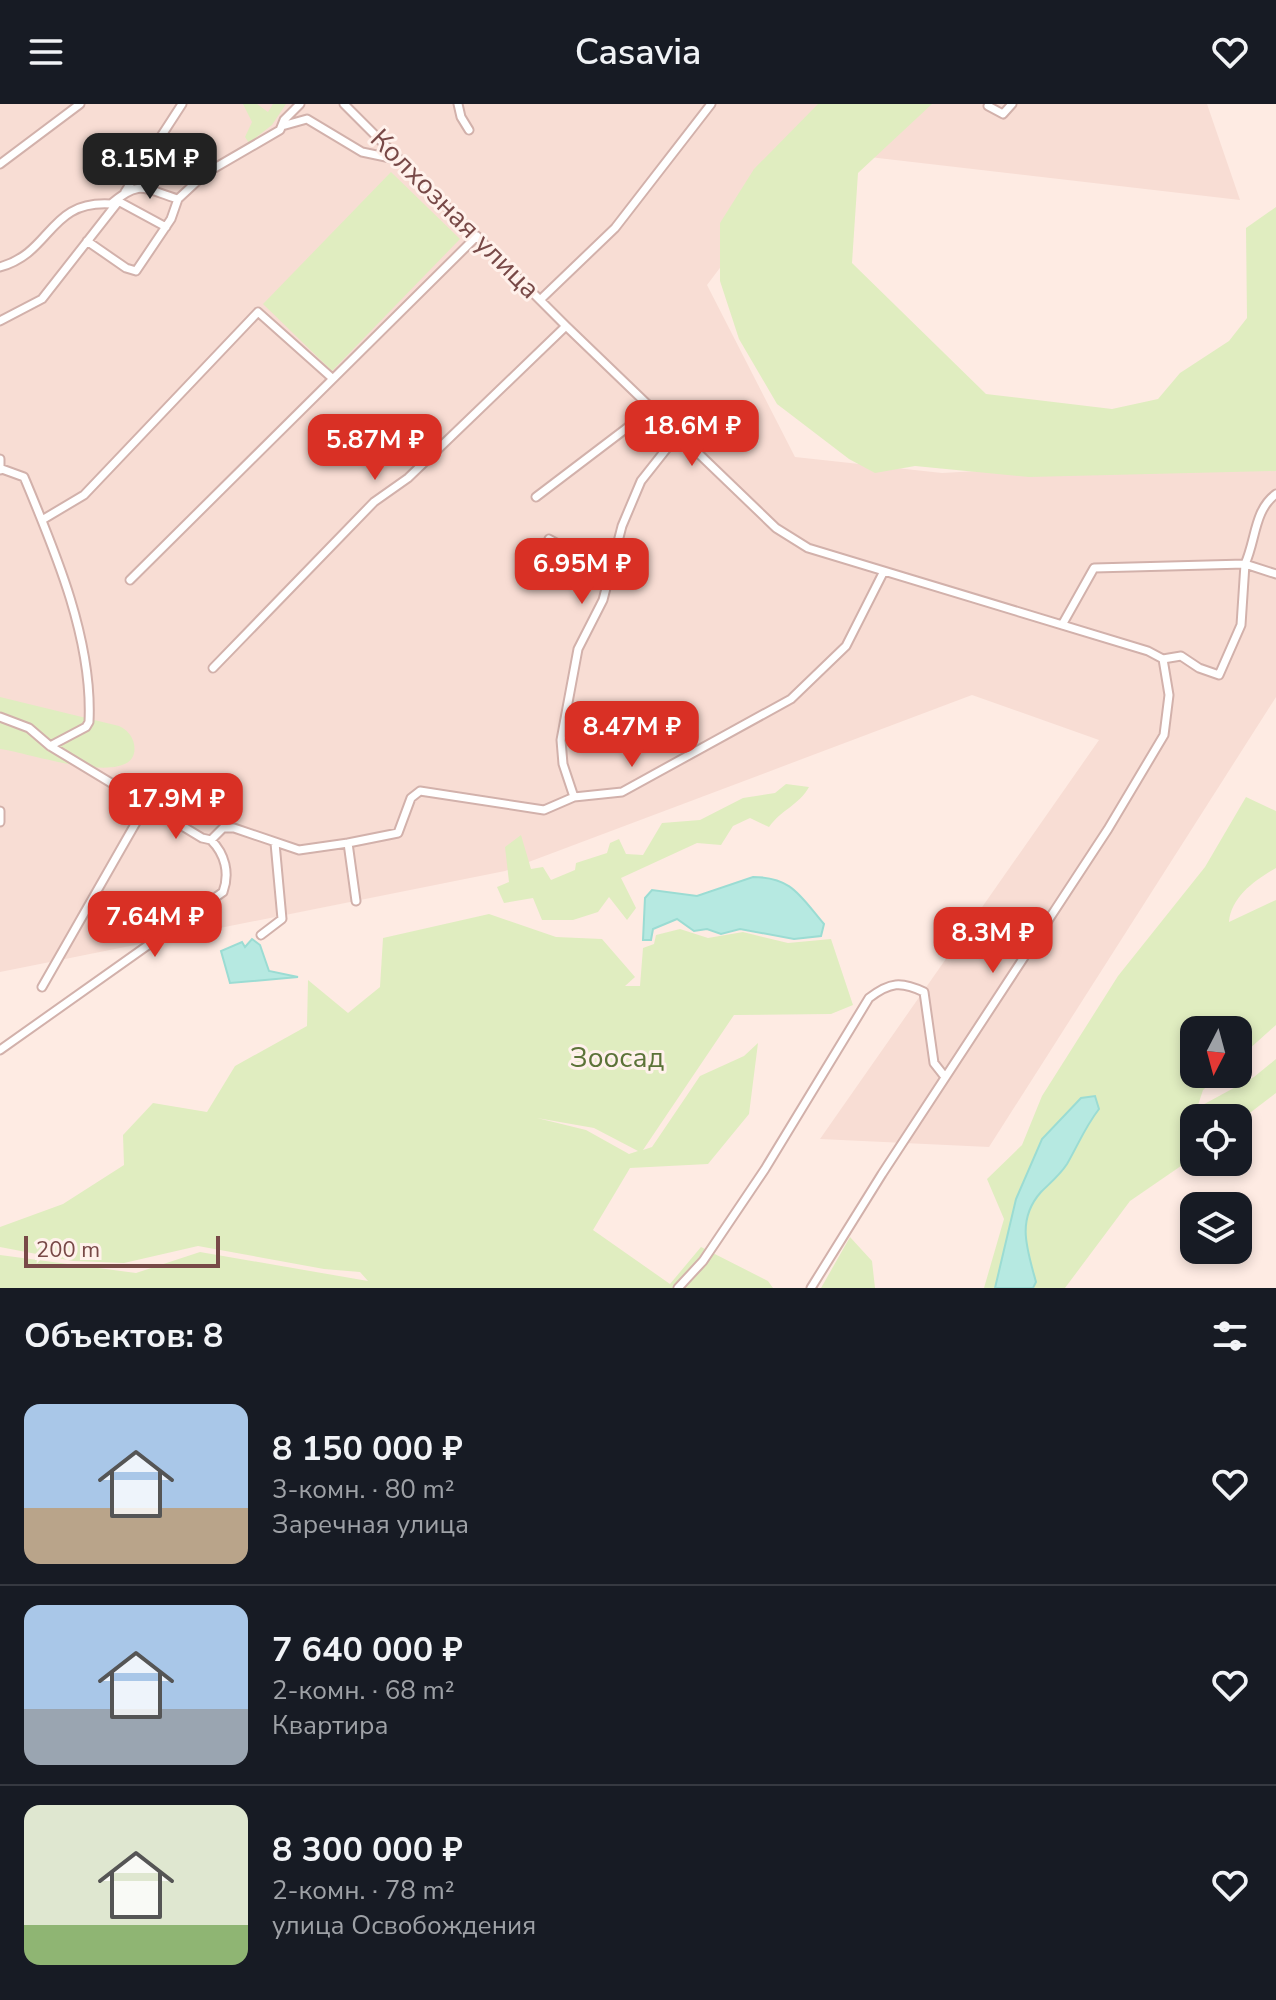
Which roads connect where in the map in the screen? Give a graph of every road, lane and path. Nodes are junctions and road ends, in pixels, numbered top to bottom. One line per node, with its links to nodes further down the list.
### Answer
1 (80, 104): 12 (street)
2 (182, 104): 13 (street)
3 (300, 104): 9 (street)
4 (344, 104): 11 (street, Колхозная улица)
5 (458, 104): 10 (street)
6 (711, 104): 20 (street)
7 (1012, 104): 8 (street)
8 (988, 106)
9 (282, 126): 11 (street); 14 (street)
10 (469, 130)
11 (400, 160): 17 (street, Колхозная улица)
12 (0, 164)
13 (126, 191): 14 (street); 15 (street); 19 (street)
14 (178, 199): 16 (street)
15 (118, 201): 16 (street); 18 (street)
16 (166, 227): 18 (street)
17 (477, 236): 20 (street, Колхозная улица); 23 (street)
18 (87, 241): 21 (street)
19 (0, 267)
20 (541, 299): 22 (street, Колхозная улица)
21 (0, 321)
22 (566, 326): 24 (street, Колхозная улица); 39 (street)
23 (332, 378): 30 (street); 36 (street)
24 (649, 405): 25 (street, Колхозная улица); 29 (street)
25 (679, 433): 32 (street); 34 (street, Колхозная улица)
26 (0, 459): 27 (street)
27 (1, 469): 30 (street)
28 (1276, 494): 33 (street)
29 (536, 497)
30 (42, 520): 41 (street)
31 (549, 539): 32 (street)
32 (613, 564): 42 (street)
33 (1245, 564): 35 (street); 37 (street); 38 (street, Колхозная улица)
34 (883, 573): 37 (street, Колхозная улица); 42 (street)
35 (1276, 574)
36 (130, 580)
37 (1062, 625): 38 (street, Колхозная улица)
38 (1163, 659): 53 (street)
39 (213, 668)
40 (0, 717): 41 (street)
41 (50, 746): 43 (street)
42 (574, 797): 48 (street)
43 (146, 805): 46 (street); 51 (street)
44 (0, 811): 45 (street)
45 (0, 822)
46 (211, 840): 47 (street); 52 (street)
47 (275, 843): 48 (street); 50 (street)
48 (348, 843): 49 (street)
49 (356, 901)
50 (261, 935)
51 (42, 987)
52 (0, 1050)
53 (945, 1077): 54 (street); 55 (street)
54 (678, 1288)
55 (811, 1288)

